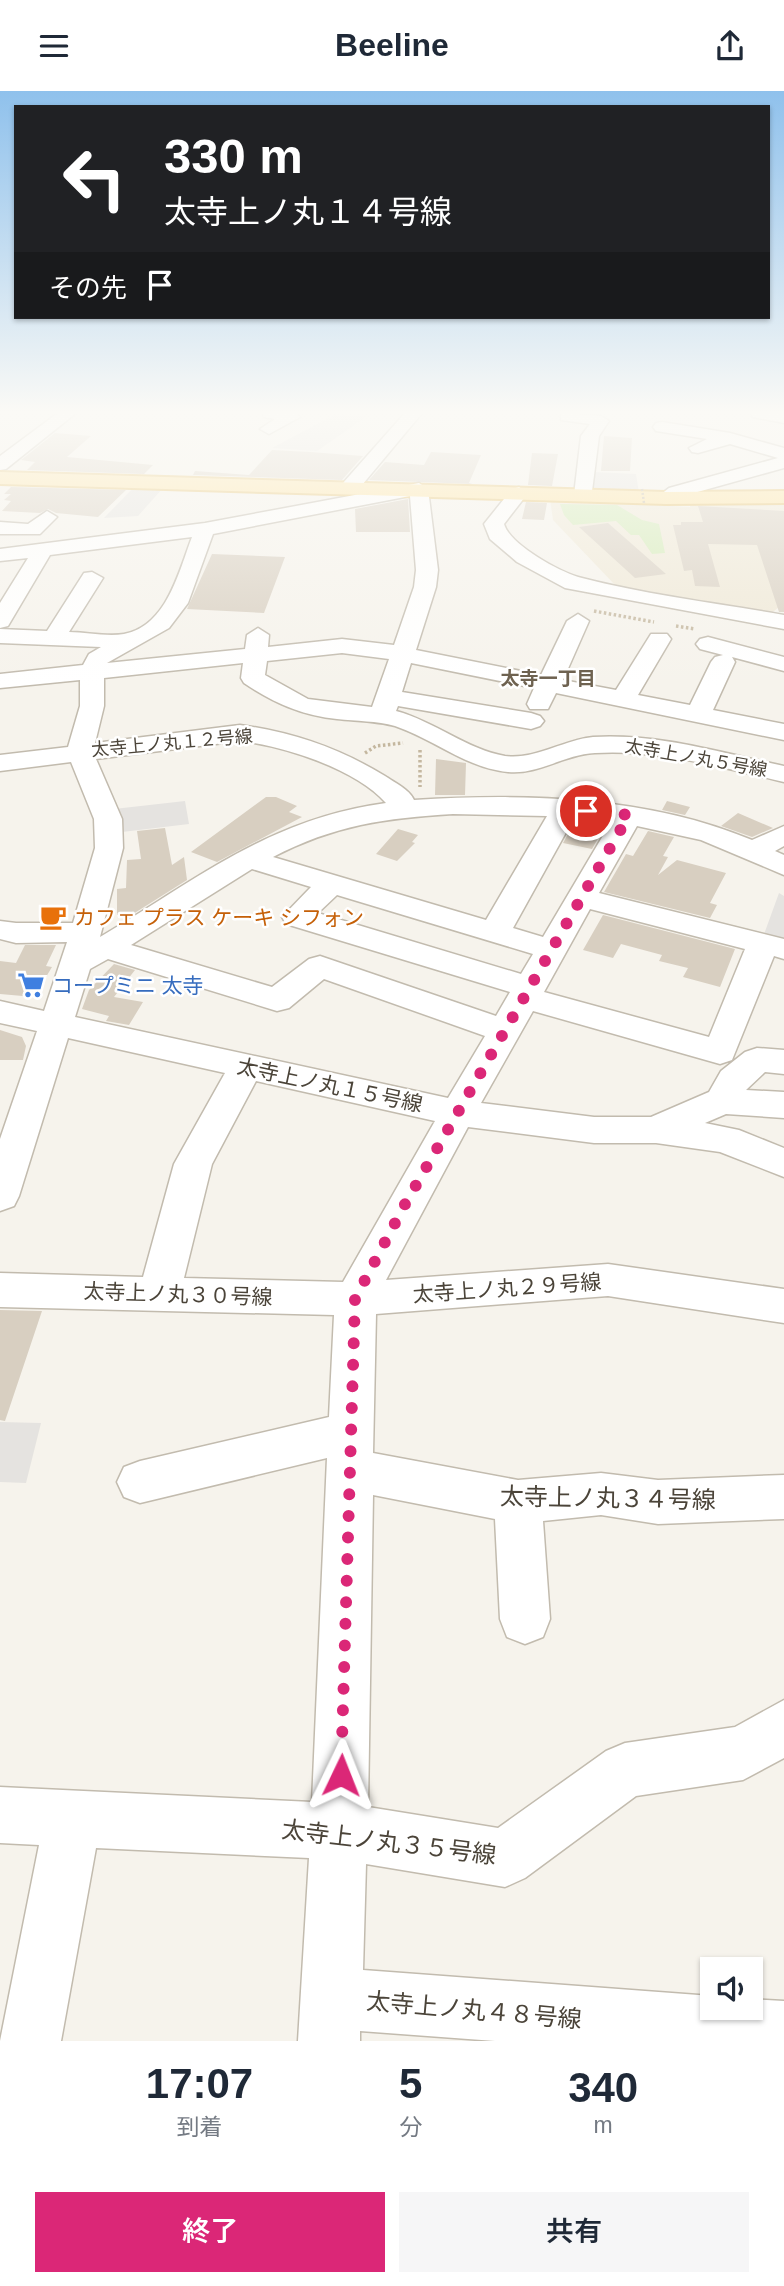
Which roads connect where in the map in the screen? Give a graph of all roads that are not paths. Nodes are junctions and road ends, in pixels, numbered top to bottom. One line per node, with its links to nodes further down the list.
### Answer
1 (348, 504): 6 (street)
2 (419, 504): 17 (street)
3 (510, 504): 11 (street)
4 (47, 517): 5 (street)
5 (0, 528)
6 (205, 529): 7 (street); 15 (street)
7 (43, 549): 8 (street); 13 (street)
8 (0, 555)
9 (92, 578): 14 (street)
10 (582, 616): 22 (street)
11 (784, 622)
12 (662, 629): 23 (street)
13 (4, 631): 14 (street); 19 (street)
14 (54, 638): 15 (street)
15 (129, 641): 20 (street)
16 (256, 645): 17 (street); 20 (street); 24 (street, 太寺上ノ丸５号線)
17 (404, 654): 22 (street); 24 (street)
18 (784, 664): 25 (street)
19 (0, 666)
20 (92, 673): 21 (street); 29 (street)
21 (0, 681)
22 (549, 683): 23 (street); 26 (street)
23 (623, 699): 25 (street)
24 (386, 706): 26 (street); 31 (street, 太寺上ノ丸５号線)
25 (698, 715): 27 (street)
26 (531, 721): 28 (street)
27 (784, 732)
28 (520, 746)
29 (80, 751): 30 (street, 太寺上ノ丸１２号線); 33 (street, 太寺上ノ丸１２号線); 43 (street)
30 (0, 763)
31 (784, 774)
32 (565, 809): 33 (street); 34 (street); 42 (street)
33 (410, 810): 37 (street)
34 (629, 815): 36 (street); 40 (street)
35 (784, 835): 36 (street)
36 (752, 851): 38 (street)
37 (249, 859): 39 (street); 43 (street)
38 (784, 866)
39 (332, 883): 42 (street); 46 (street)
40 (582, 898): 44 (street); 45 (street)
41 (0, 929): 43 (street)
42 (495, 933): 45 (street)
43 (96, 940): 46 (street); 48 (street)
44 (773, 947): 46 (street)
45 (552, 950): 46 (street)
46 (520, 1005): 53 (street)
47 (0, 1012): 48 (street, 太寺上ノ丸１５号線)
48 (54, 1025): 50 (street, 太寺上ノ丸１５号線); 56 (street)
49 (770, 1061): 51 (street)
50 (246, 1067): 53 (street, 太寺上ノ丸１５号線); 58 (street)
51 (722, 1101): 52 (street, 太寺上ノ丸１５号線); 54 (street, 太寺上ノ丸１５号線)
52 (784, 1105)
53 (458, 1113): 54 (street, 太寺上ノ丸１５号線); 59 (street)
54 (655, 1130): 55 (street)
55 (784, 1163)
56 (0, 1196)
57 (0, 1290): 58 (street, 太寺上ノ丸３０号線)
58 (159, 1294): 59 (street, 太寺上ノ丸３０号線)
59 (355, 1299): 60 (street, 太寺上ノ丸２９号線); 61 (street)
60 (784, 1306)
61 (351, 1451): 62 (street); 64 (street, 太寺上ノ丸３４号線); 69 (street)
62 (140, 1482)
63 (784, 1497): 64 (street, 太寺上ノ丸３４号線)
64 (518, 1502): 65 (street)
65 (525, 1619)
66 (784, 1727): 69 (street, 太寺上ノ丸３５号線)
67 (0, 1815): 68 (street, 太寺上ノ丸３５号線)
68 (73, 1818): 69 (street, 太寺上ノ丸３５号線); 73 (street)
69 (339, 1831): 70 (street)
70 (330, 2019): 71 (street, 太寺上ノ丸４８号線)
71 (583, 2030): 72 (street, 太寺上ノ丸４８号線)
72 (784, 2032)
73 (30, 2041)

